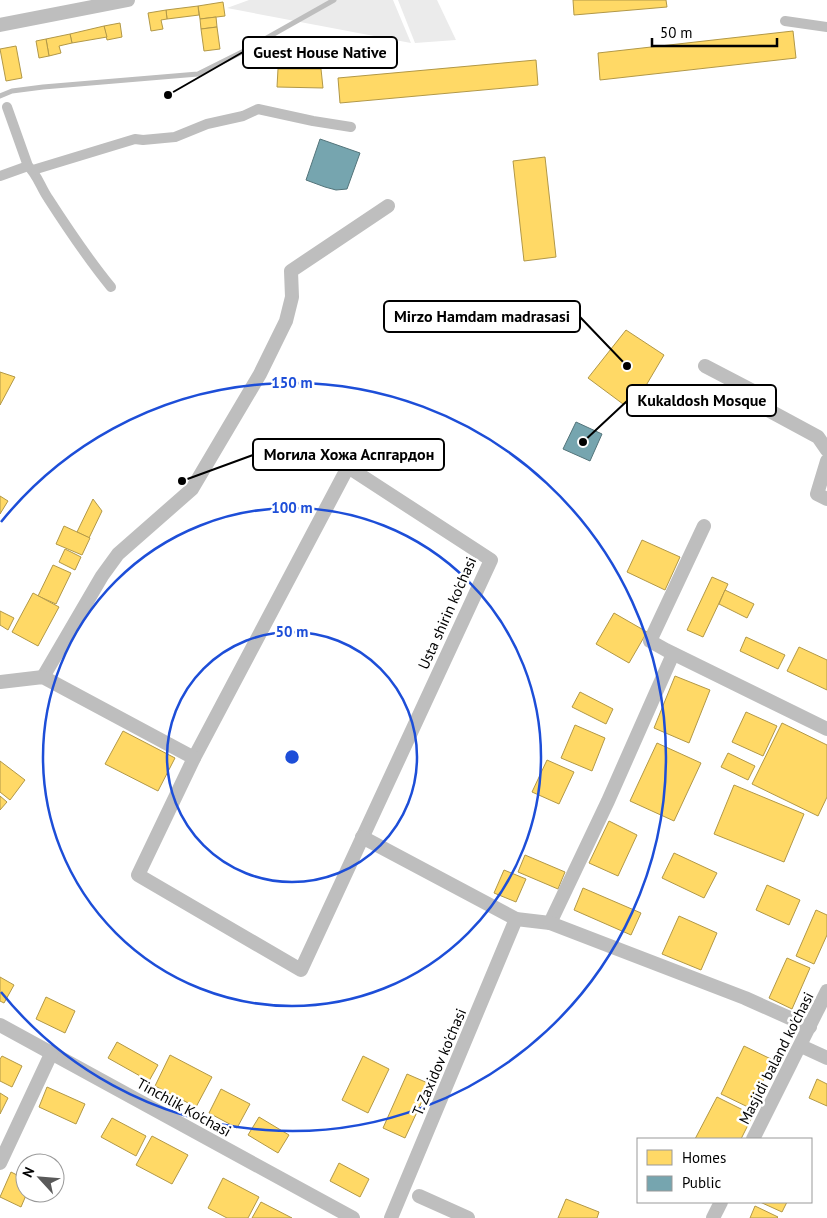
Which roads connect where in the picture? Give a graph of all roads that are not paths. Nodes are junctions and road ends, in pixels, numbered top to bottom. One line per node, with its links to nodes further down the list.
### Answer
1 (128, 0): 3 (street)
2 (785, 21): 4 (street)
3 (0, 24)
4 (827, 27)
5 (7, 107): 7 (street)
6 (351, 127): 7 (street)
7 (30, 168): 8 (street); 10 (street)
8 (0, 176)
9 (388, 206): 17 (street)
10 (111, 287)
11 (706, 366): 12 (street)
12 (827, 450)
13 (827, 461): 14 (street)
14 (827, 499)
15 (704, 526): 16 (street)
16 (674, 654): 19 (street); 23 (street)
17 (43, 677): 18 (street); 20 (street)
18 (0, 682)
19 (827, 729)
20 (194, 758): 21 (street, Usta shirin ko'chasi); 21 (street, Usta shirin ko'chasi)
21 (362, 837): 22 (street)
22 (516, 919): 23 (street); 32 (street, T. Zaxidov ko'chasi)
23 (550, 923): 26 (street)
24 (827, 991): 26 (street, Masjidi baland ko'chasi)
25 (0, 1025): 28 (street, Tinchlik Ko'chasi)
26 (810, 1027): 27 (street, Masjidi baland ko'chasi)
27 (800, 1046): 29 (street); 30 (street, Masjidi baland ko'chasi)
28 (52, 1052): 31 (street); 35 (street, Tinchlik Ko'chasi)
29 (827, 1058)
30 (754, 1138)
31 (0, 1163)
32 (404, 1189): 33 (street); 36 (street, T. Zaxidov ko'chasi)
33 (419, 1196): 37 (street)
34 (720, 1203): 38 (street)
35 (353, 1218)
36 (391, 1218)
37 (468, 1218)
38 (713, 1218)

